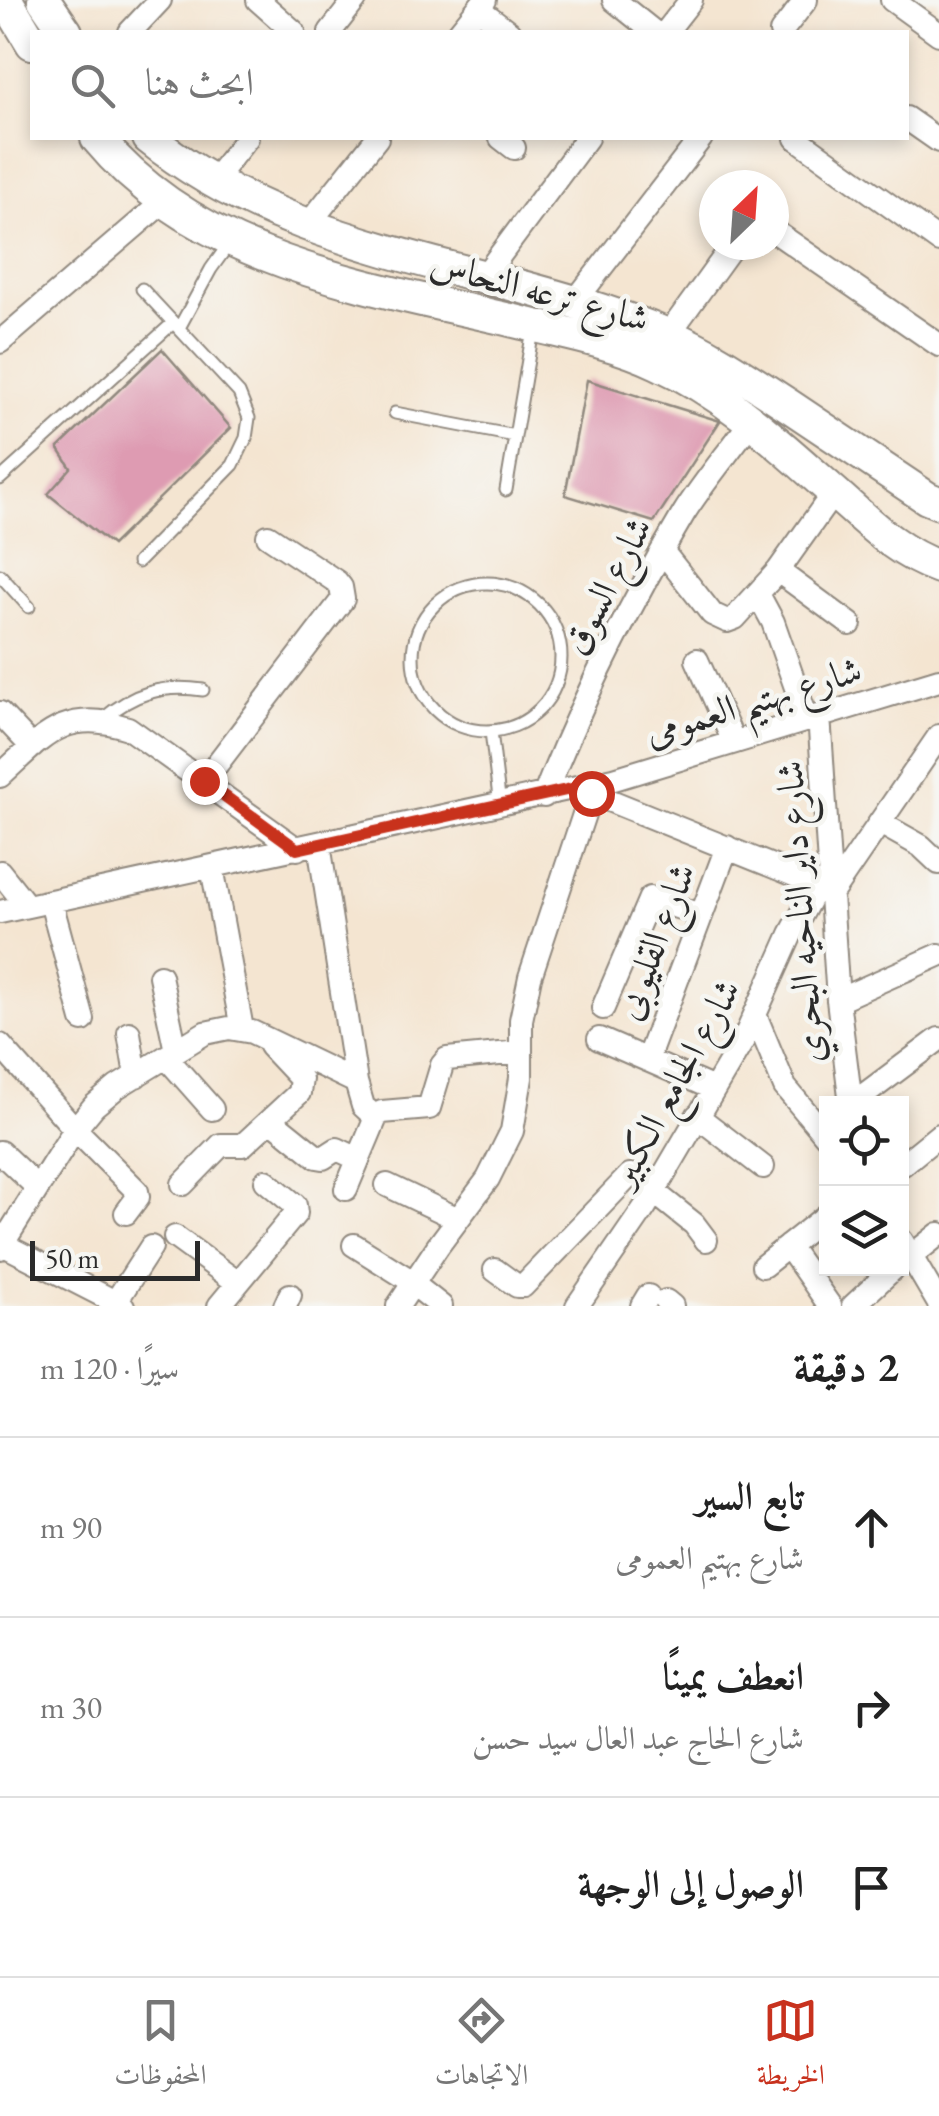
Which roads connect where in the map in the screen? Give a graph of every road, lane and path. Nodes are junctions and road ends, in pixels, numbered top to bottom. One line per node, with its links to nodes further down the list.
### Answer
1 (6, 0): 21 (main road)
2 (44, 0): 11 (main road)
3 (160, 0): 12 (street)
4 (258, 0): 13 (street)
5 (356, 0): 14 (street)
6 (614, 0): 17 (street)
7 (691, 0): 18 (street)
8 (806, 0): 19 (street)
9 (892, 0): 20 (street)
10 (482, 4): 15 (street); 16 (street)
11 (65, 30)
12 (132, 30)
13 (292, 30)
14 (332, 30)
15 (461, 30)
16 (507, 30)
17 (652, 30)
18 (668, 30)
19 (783, 30)
20 (939, 34)
21 (30, 40)
22 (909, 120): 30 (street)
23 (99, 140): 32 (main road, شارع ترعه النحاس)
24 (152, 140): 31 (main road, شارع ترعه النحاس)
25 (244, 140): 31 (street)
26 (375, 140): 34 (street)
27 (586, 140): 39 (street)
28 (699, 140): 41 (street)
29 (799, 140): 36 (street)
30 (939, 141)
31 (212, 182): 33 (main road, شارع ترعه النحاس)
32 (162, 202): 37 (main road, شارع ترعه النحاس); 45 (street)
33 (272, 210): 34 (main road, شارع ترعه النحاس); 37 (main road)
34 (307, 226): 39 (main road, شارع ترعه النحاس)
35 (789, 241): 46 (street)
36 (939, 241)
37 (242, 246): 42 (lane); 43 (main road, شارع ترعه النحاس)
38 (723, 260): 44 (street)
39 (483, 278): 41 (main road, شارع ترعه النحاس)
40 (142, 289): 42 (lane)
41 (574, 304): 44 (main road, شارع ترعه النحاس)
42 (176, 326): 50 (lane); 56 (lane)
43 (534, 326): 48 (main road, شارع ترعه النحاس); 49 (lane)
44 (668, 335): 53 (main road, شارع ترعه النحاس)
45 (0, 342)
46 (939, 345)
47 (396, 414): 49 (lane)
48 (752, 420): 52 (main road, شارع ترعه النحاس); 55 (street, شارع السوق)
49 (515, 436): 51 (lane)
50 (0, 479)
51 (506, 490)
52 (834, 492): 57 (main road, شارع ترعه النحاس); 58 (street)
53 (939, 503)
54 (268, 536): 74 (street)
55 (663, 552): 60 (street); 76 (street, شارع السوق)
56 (138, 562)
57 (939, 567)
58 (778, 571): 60 (street); 62 (street)
59 (0, 575): 61 (lane)
60 (759, 596): 67 (street, شارع داير الناحيه البحري)
61 (30, 608)
62 (850, 624)
63 (697, 660): 71 (street)
64 (939, 680): 67 (street, شارع بهتيم العمومى)
65 (204, 690): 68 (lane)
66 (0, 713): 72 (street)
67 (813, 717): 71 (street, شارع بهتيم العمومى); 84 (street, شارع داير الناحيه البحري)
68 (103, 719): 72 (street); 74 (street)
69 (490, 731): 69 (lane); 77 (lane)
70 (939, 736): 78 (street, شارع الجامع الكبير)
71 (734, 742): 75 (street, شارع بهتيم العمومى)
72 (32, 747): 73 (street)
73 (0, 776)
74 (204, 781): 79 (street)
75 (592, 788): 76 (street, شارع بهتيم العمومى); 80 (street); 99 (street)
76 (544, 796): 77 (street, شارع بهتيم العمومى)
77 (500, 806): 79 (street, شارع بهتيم العمومى)
78 (880, 823): 81 (street); 84 (street, شارع الجامع الكبير)
79 (308, 847): 82 (street, شارع بهتيم العمومى); 103 (street)
80 (726, 847): 84 (street); 87 (street, شارع القليوبى)
81 (939, 862)
82 (212, 867): 85 (street, شارع بهتيم العمومى); 95 (street)
83 (0, 872): 85 (street)
84 (827, 889): 90 (street, شارع داير الناحيه البحري); 92 (street, شارع الجامع الكبير)
85 (39, 904): 86 (street, شارع بهتيم العمومى); 93 (street)
86 (0, 912)
87 (701, 916): 91 (street); 101 (street, شارع القليوبى)
88 (939, 955): 90 (street)
89 (160, 976): 100 (street)
90 (838, 1000): 105 (street, شارع داير الناحيه البحري)
91 (603, 1008)
92 (756, 1017): 104 (street, شارع الجامع الكبير); 111 (street)
93 (83, 1020)
94 (128, 1032): 102 (street)
95 (251, 1033): 100 (street); 103 (street); 110 (street)
96 (599, 1039): 101 (street)
97 (939, 1039): 106 (street)
98 (0, 1045): 112 (street)
99 (520, 1052): 109 (street); 125 (street)
100 (171, 1054): 102 (street); 107 (street)
101 (646, 1060): 104 (street)
102 (136, 1076): 112 (street)
103 (356, 1082): 109 (street)
104 (714, 1089): 108 (street, شارع الجامع الكبير)
105 (851, 1096)
106 (863, 1096)
107 (212, 1109)
108 (697, 1116): 117 (street); 123 (street, شارع الجامع الكبير)
109 (376, 1118): 115 (street)
110 (271, 1120): 115 (street); 119 (street)
111 (819, 1127)
112 (74, 1129): 121 (street); 124 (street)
113 (939, 1135): 116 (street)
114 (0, 1152): 121 (street)
115 (358, 1158): 122 (street)
116 (909, 1159)
117 (764, 1167)
118 (266, 1181): 139 (street)
119 (183, 1184)
120 (388, 1185): 125 (street)
121 (37, 1187): 131 (street)
122 (346, 1189)
123 (655, 1190): 129 (street); 137 (street); 146 (street, شارع الجامع الكبير)
124 (126, 1213)
125 (458, 1219): 140 (street)
126 (819, 1222): 132 (street)
127 (939, 1234): 134 (street)
128 (175, 1237): 139 (street)
129 (706, 1240)
130 (354, 1245): 140 (street)
131 (1, 1246): 142 (street)
132 (788, 1246): 136 (street); 147 (street)
133 (151, 1247): 142 (street)
134 (909, 1253)
135 (909, 1265): 141 (street)
136 (763, 1266)
137 (494, 1270)
138 (884, 1276): 148 (street)
139 (238, 1282): 143 (street)
140 (413, 1282): 144 (street); 145 (street)
141 (939, 1304)
142 (117, 1305)
143 (218, 1306)
144 (398, 1306)
145 (441, 1306)
146 (576, 1306)
147 (830, 1306)
148 (853, 1306)

